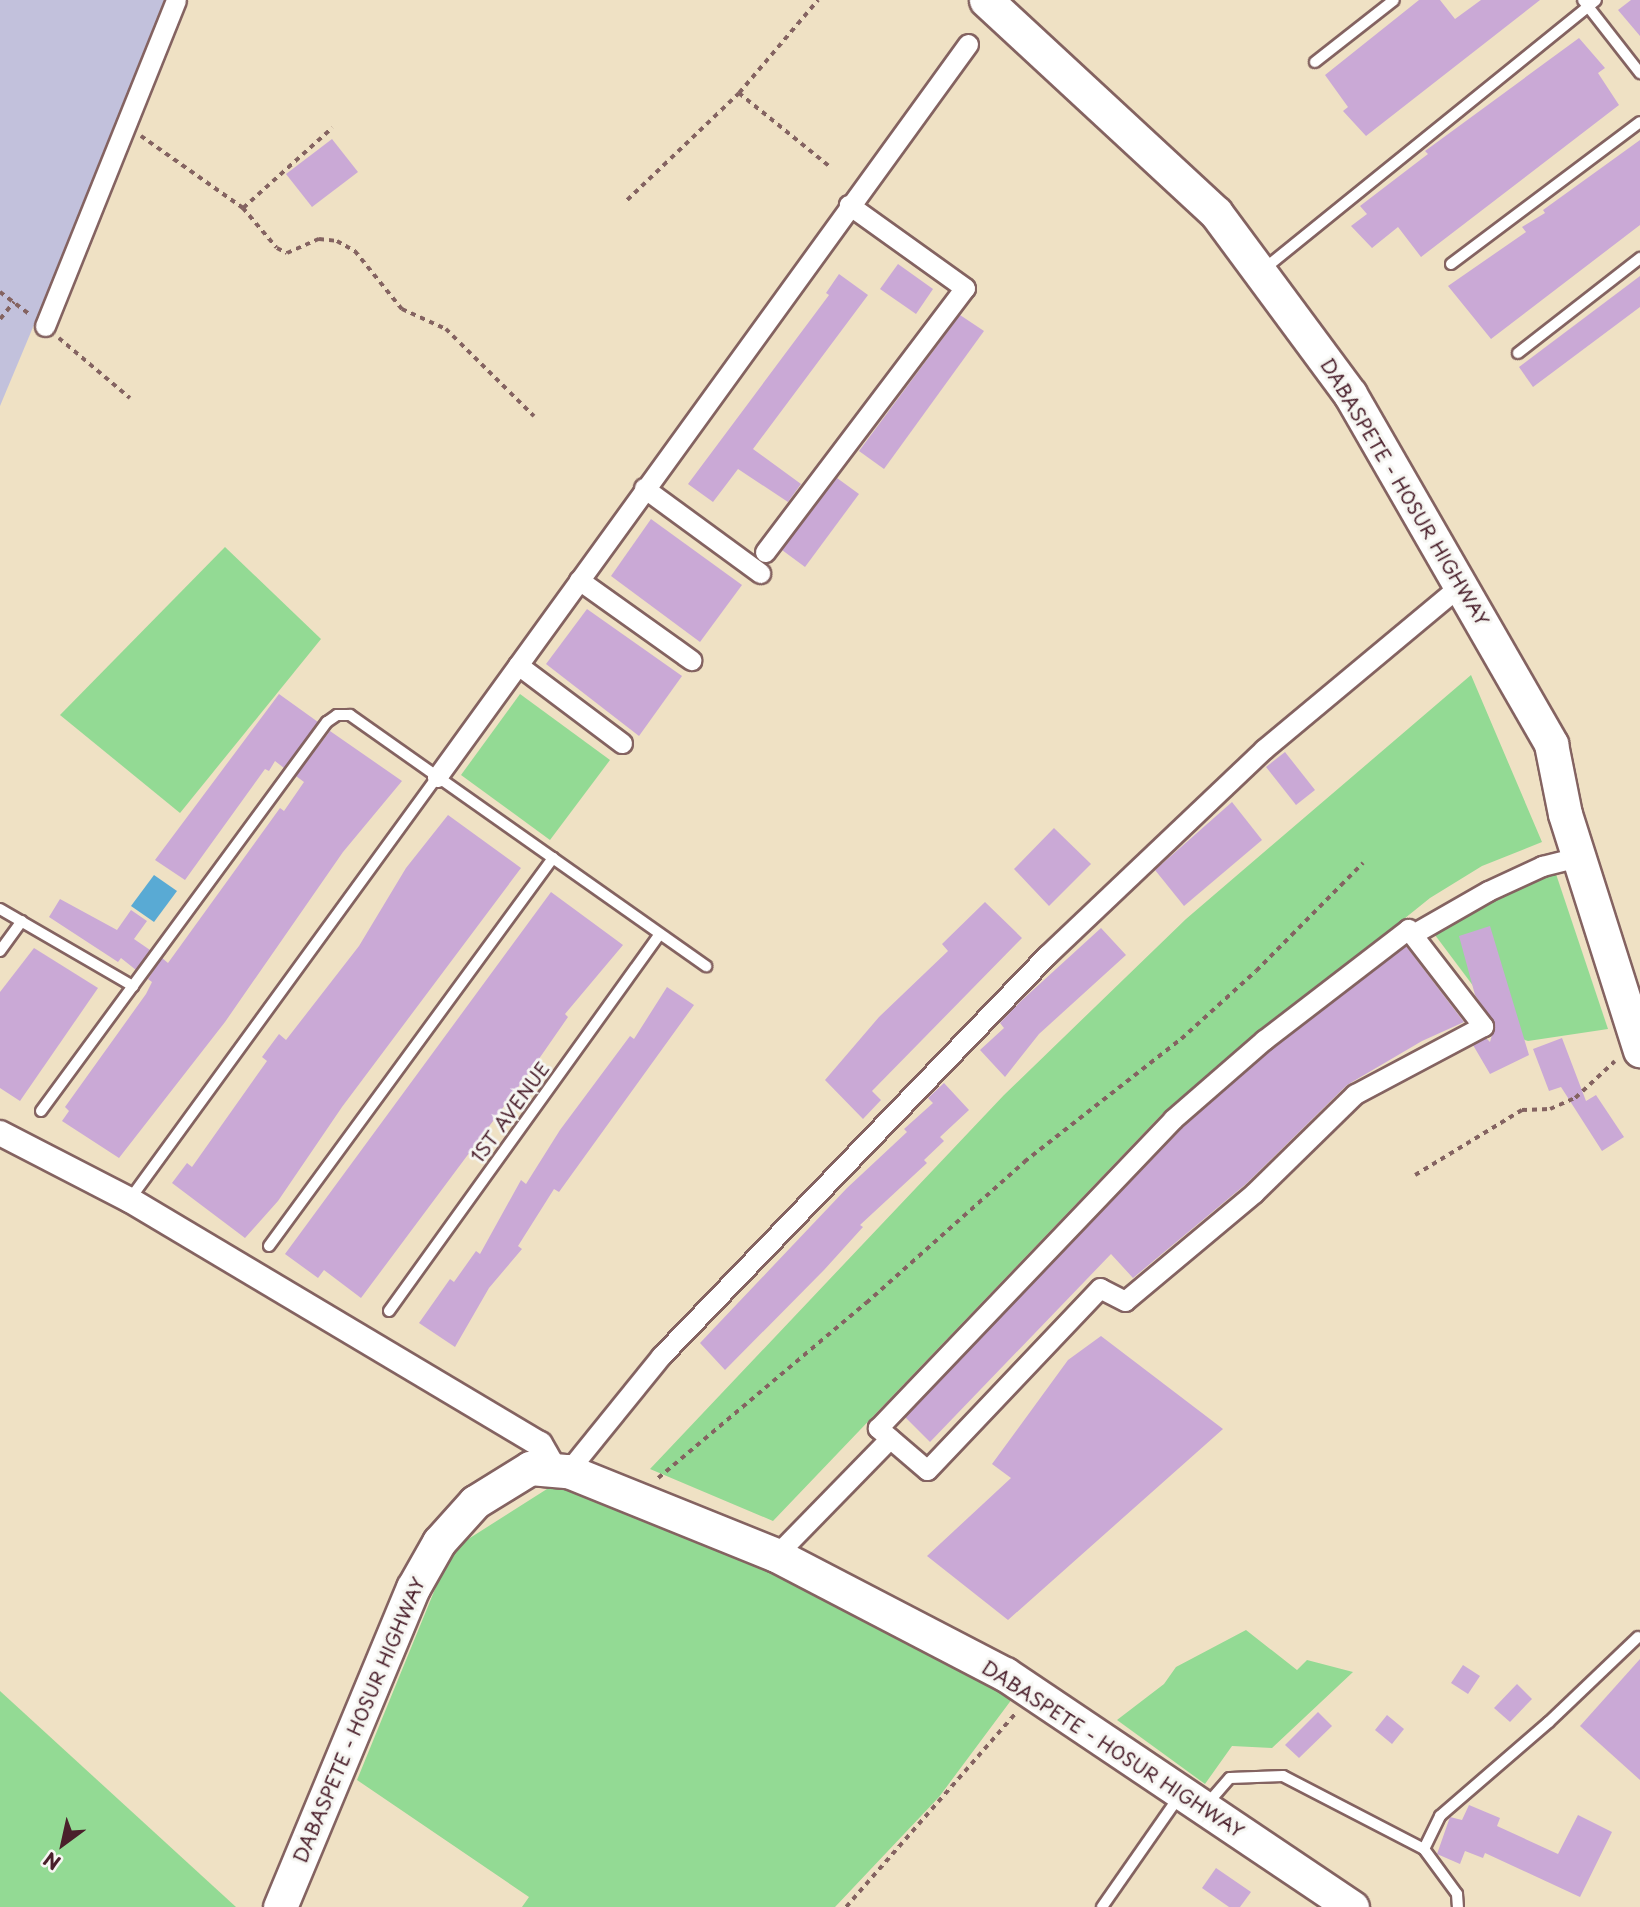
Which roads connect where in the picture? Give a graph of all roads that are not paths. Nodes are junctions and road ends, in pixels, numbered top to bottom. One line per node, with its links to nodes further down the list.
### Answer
1 (176, 0): 13 (street)
2 (986, 0): 12 (highway, DABASPETE - HOSUR HIGHWAY)
3 (1394, 0): 6 (lane)
4 (1589, 2): 7 (lane); 12 (lane)
5 (968, 44): 9 (street)
6 (1315, 62)
7 (1640, 73)
8 (1640, 122): 11 (lane)
9 (849, 205): 15 (street); 16 (street)
10 (1640, 258): 14 (lane)
11 (1451, 264)
12 (1261, 272): 19 (highway, DABASPETE - HOSUR HIGHWAY)
13 (45, 326)
14 (1518, 353)
15 (644, 488): 17 (street); 18 (street)
16 (765, 552)
17 (760, 573)
18 (579, 580): 20 (street); 21 (street)
19 (1462, 584): 24 (highway, DABASPETE - HOSUR HIGHWAY); 40 (street)
20 (691, 660)
21 (517, 665): 22 (street); 23 (street)
22 (622, 743)
23 (437, 777): 25 (lane); 32 (lane); 36 (lane)
24 (1578, 857): 29 (street); 33 (highway, DABASPETE - HOSUR HIGHWAY)
25 (552, 858): 28 (lane); 37 (lane)
26 (0, 909): 27 (lane)
27 (22, 921): 30 (lane); 32 (lane)
28 (660, 934): 31 (lane); 38 (lane, 1ST AVENUE)
29 (1413, 934): 39 (street); 39 (street)
30 (0, 951)
31 (706, 967)
32 (133, 986): 34 (lane)
33 (1639, 1045)
34 (41, 1111)
35 (0, 1133): 36 (street)
36 (130, 1199): 40 (street)
37 (269, 1246)
38 (390, 1311)
39 (890, 1438): 41 (street)
40 (561, 1470): 41 (highway, DABASPETE - HOSUR HIGHWAY); 45 (highway, DABASPETE - HOSUR HIGHWAY)
41 (776, 1555): 43 (highway, DABASPETE - HOSUR HIGHWAY)
42 (1638, 1637): 44 (lane)
43 (1191, 1802): 44 (lane); 46 (lane); 47 (highway, DABASPETE - HOSUR HIGHWAY)
44 (1424, 1849): 48 (lane)
45 (280, 1907)
46 (1102, 1907)
47 (1352, 1907)
48 (1458, 1907)

